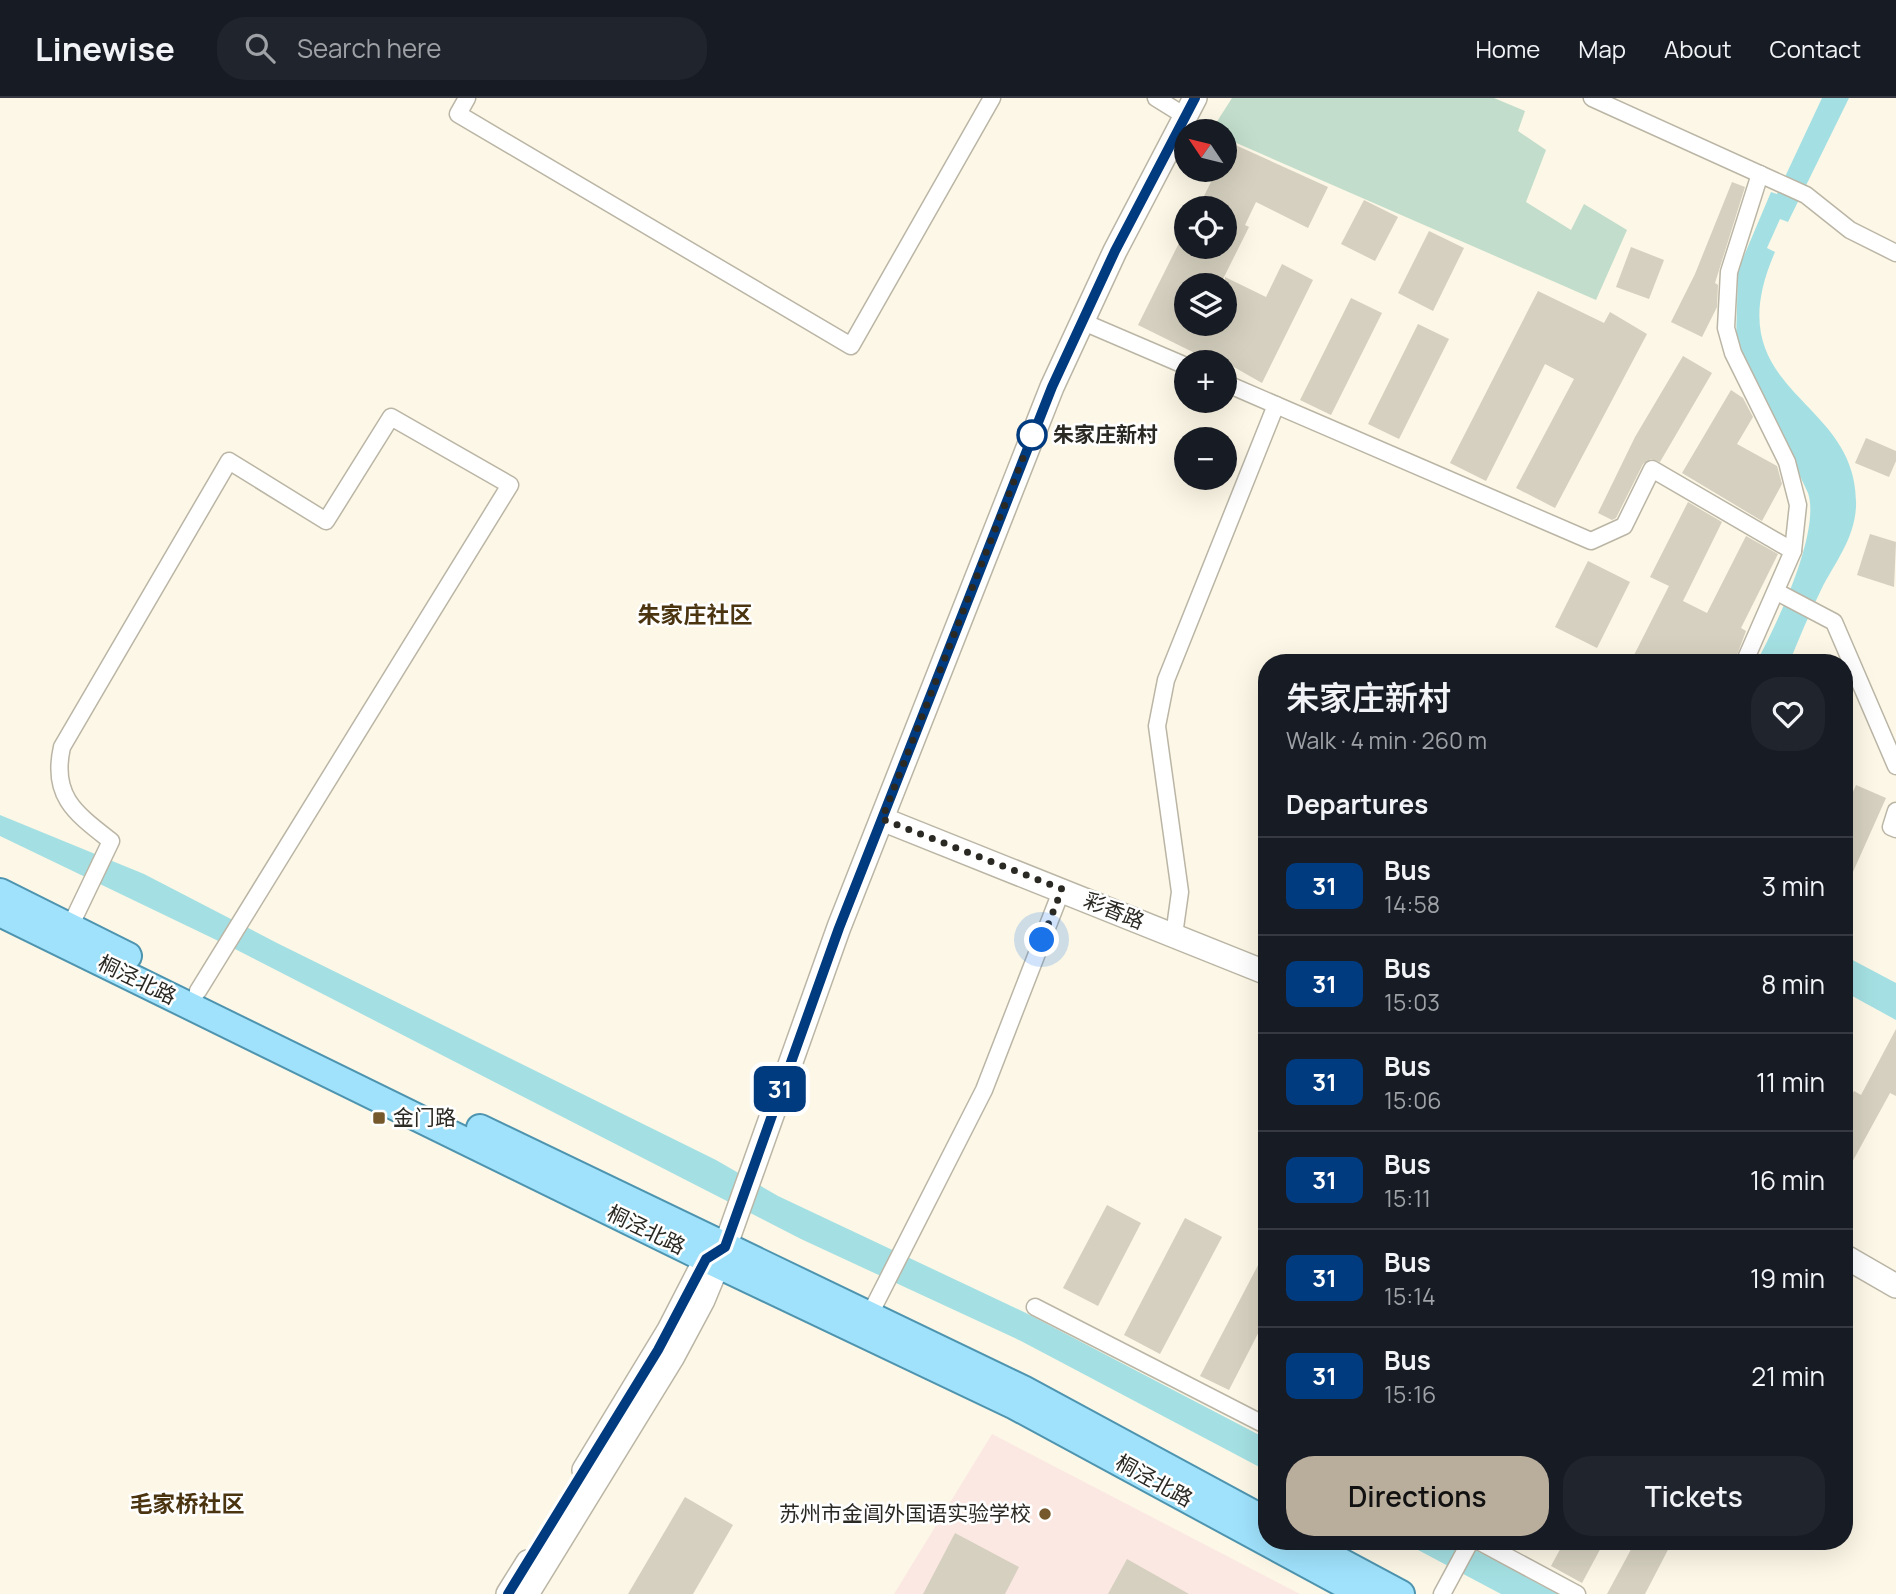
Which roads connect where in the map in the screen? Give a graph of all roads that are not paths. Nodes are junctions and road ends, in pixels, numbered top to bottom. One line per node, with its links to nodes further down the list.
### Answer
1 (467, 98): 2 (street)
2 (992, 98)
3 (1156, 98): 5 (street)
4 (1592, 98): 6 (street)
5 (1190, 107): 8 (main road)
6 (1760, 174): 7 (street); 12 (street)
7 (1896, 253)
8 (1081, 321): 9 (street); 19 (main road)
9 (1174, 361)
10 (1237, 388): 11 (street)
11 (1276, 405): 12 (street); 25 (street)
12 (1793, 551): 13 (street)
13 (1780, 594): 14 (street); 15 (street)
14 (1749, 654)
15 (1847, 654)
16 (1853, 668): 17 (street)
17 (1896, 766)
18 (1896, 811): 20 (street)
19 (882, 819): 21 (main road, 彩香路); 28 (main road)
20 (1896, 829)
21 (1062, 889): 25 (main road, 彩香路); 32 (street)
22 (0, 892): 24 (main road, 桐泾北路)
23 (0, 913): 24 (main road, 桐泾北路)
24 (66, 935): 27 (main road, 桐泾北路); 27 (street); 28 (main road, 桐泾北路)
25 (1174, 935): 26 (main road, 彩香路)
26 (1258, 969)
27 (198, 991): 28 (main road, 桐泾北路)
28 (716, 1257): 32 (main road, 桐泾北路); 35 (main road, 桐泾北路); 40 (main road); 41 (main road)
29 (1853, 1261): 30 (main road)
30 (1896, 1286)
31 (1035, 1307): 33 (street)
32 (869, 1316): 34 (main road, 桐泾北路)
33 (1258, 1421)
34 (1258, 1516)
35 (1258, 1538)
36 (1281, 1550): 42 (main road, 桐泾北路)
37 (1319, 1550): 43 (main road)
38 (1468, 1550): 44 (street)
39 (1489, 1550): 45 (street)
40 (508, 1594)
41 (527, 1594)
42 (1362, 1594)
43 (1401, 1594)
44 (1442, 1594)
45 (1577, 1594)

